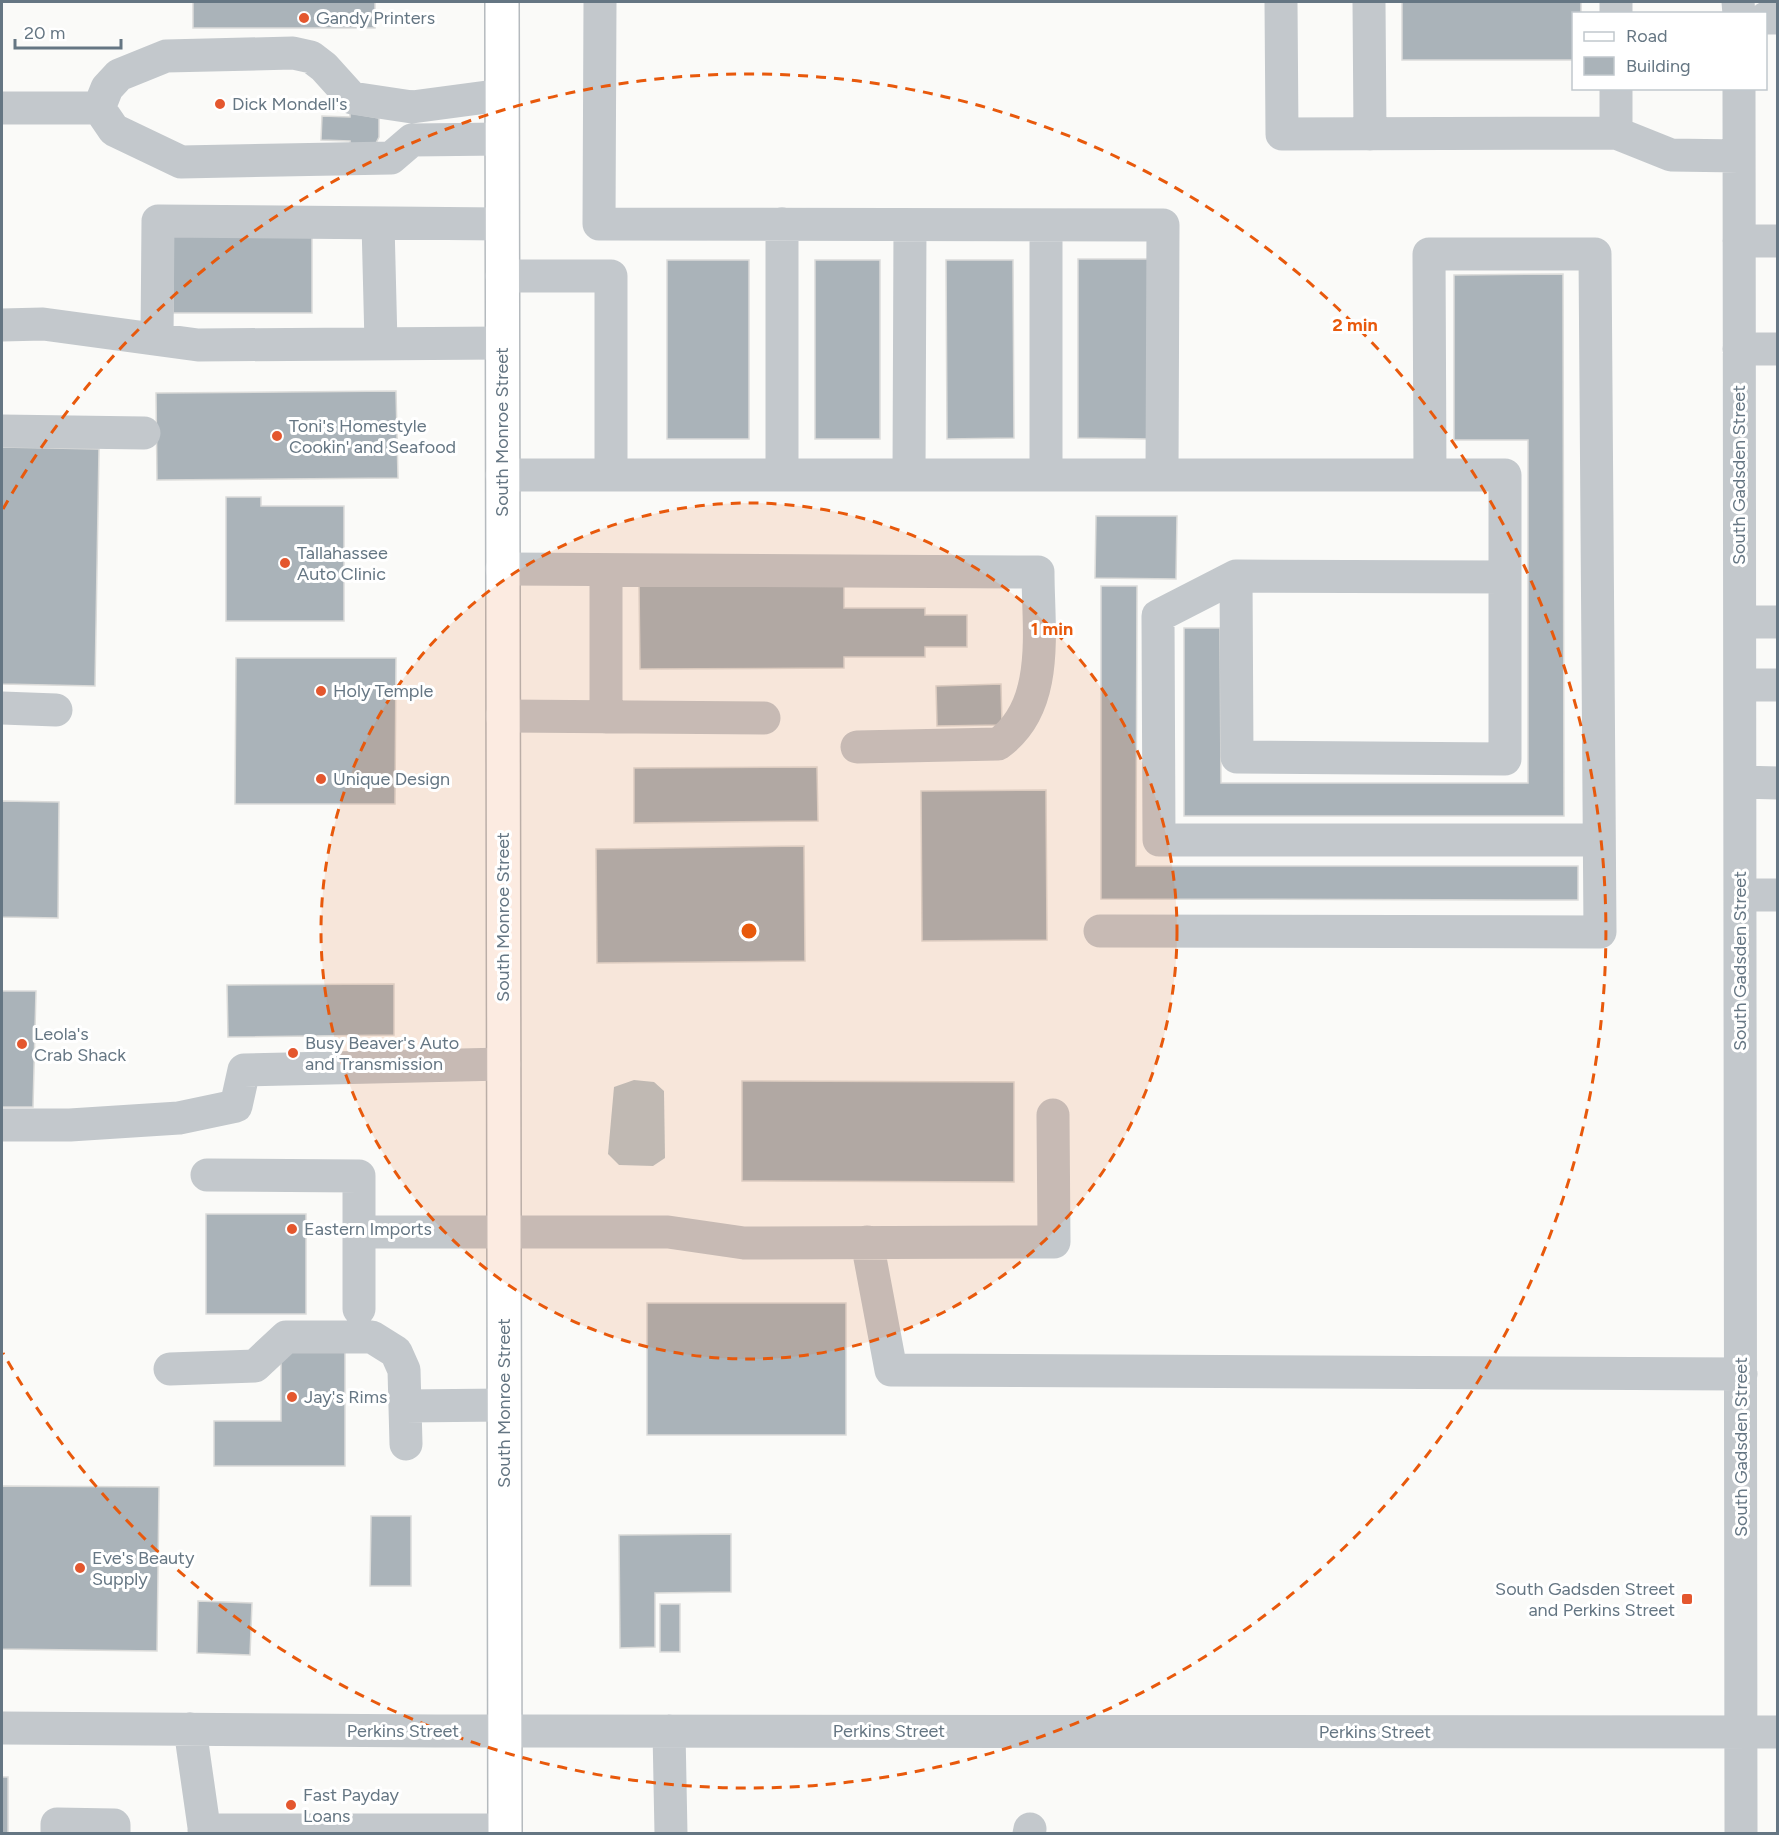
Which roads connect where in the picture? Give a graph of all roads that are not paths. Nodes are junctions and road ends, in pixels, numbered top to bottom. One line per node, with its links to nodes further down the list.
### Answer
1 (502, 2): 7 (main road, South Monroe Street)
2 (600, 2): 18 (street)
3 (1281, 2): 12 (street)
4 (1369, 2): 12 (street)
5 (1616, 90): 11 (street)
6 (1738, 90): 15 (street, South Gadsden Street)
7 (502, 95): 8 (street); 13 (main road, South Monroe Street)
8 (412, 106): 10 (street); 14 (street)
9 (2, 108): 10 (street)
10 (99, 108): 14 (street)
11 (1616, 133): 12 (street); 15 (street)
12 (1370, 134)
13 (502, 139): 14 (street); 17 (main road, South Monroe Street)
14 (412, 140)
15 (1738, 156): 21 (street, South Gadsden Street)
16 (378, 223): 17 (street); 25 (street); 27 (street)
17 (502, 224): 23 (main road, South Monroe Street)
18 (782, 224): 19 (street); 34 (street)
19 (910, 225): 20 (street); 35 (street)
20 (1046, 225): 36 (street); 37 (street)
21 (1739, 241): 22 (street); 29 (street, South Gadsden Street)
22 (1778, 241)
23 (502, 276): 26 (main road, South Monroe Street); 33 (street)
24 (2, 325): 25 (street)
25 (157, 339): 27 (street)
26 (502, 343): 27 (street); 32 (main road, South Monroe Street)
27 (381, 344)
28 (1778, 349): 29 (street)
29 (1739, 350): 43 (street, South Gadsden Street)
30 (2, 431): 31 (street)
31 (144, 433)
32 (502, 475): 33 (street); 39 (main road, South Monroe Street)
33 (611, 475): 34 (street)
34 (782, 475): 35 (street)
35 (909, 475): 36 (street)
36 (1046, 475): 37 (street)
37 (1162, 475): 38 (street)
38 (1430, 475): 42 (street); 55 (street)
39 (502, 569): 40 (street); 49 (main road, South Monroe Street)
40 (606, 570): 50 (street); 52 (street)
41 (1236, 576): 42 (street); 42 (street); 55 (street)
42 (1505, 577)
43 (1740, 622): 44 (street); 45 (street, South Gadsden Street)
44 (1778, 622)
45 (1740, 685): 46 (street); 53 (street, South Gadsden Street)
46 (1778, 686)
47 (2, 708): 48 (street)
48 (56, 710)
49 (502, 716): 50 (street); 59 (main road, South Monroe Street)
50 (606, 717): 51 (street)
51 (764, 718)
52 (857, 747)
53 (1740, 782): 54 (street); 56 (street, South Gadsden Street)
54 (1778, 783)
55 (1599, 840): 58 (street)
56 (1740, 894): 57 (street); 68 (street, South Gadsden Street)
57 (1778, 895)
58 (1100, 931)
59 (504, 1064): 61 (street); 64 (main road, South Monroe Street)
60 (1053, 1115): 65 (street)
61 (2, 1125)
62 (207, 1175): 63 (street)
63 (359, 1232): 64 (street); 66 (street)
64 (504, 1234): 65 (street); 69 (main road, South Monroe Street)
65 (867, 1242): 68 (street)
66 (359, 1309)
67 (170, 1369): 70 (street)
68 (1741, 1374): 76 (street, South Gadsden Street)
69 (504, 1405): 70 (street); 74 (main road, South Monroe Street)
70 (405, 1406): 71 (street)
71 (406, 1444)
72 (2, 1728): 73 (street, Perkins Street)
73 (190, 1729): 74 (street, Perkins Street); 78 (street)
74 (505, 1731): 75 (street, Perkins Street); 79 (main road, South Monroe Street)
75 (669, 1731): 76 (street, Perkins Street); 82 (street)
76 (1741, 1732): 77 (street, Perkins Street); 83 (street, South Gadsden Street)
77 (1778, 1732)
78 (204, 1832): 79 (street)
79 (505, 1832)
80 (57, 1833): 81 (street)
81 (114, 1833)
82 (671, 1833)
83 (1741, 1833)

